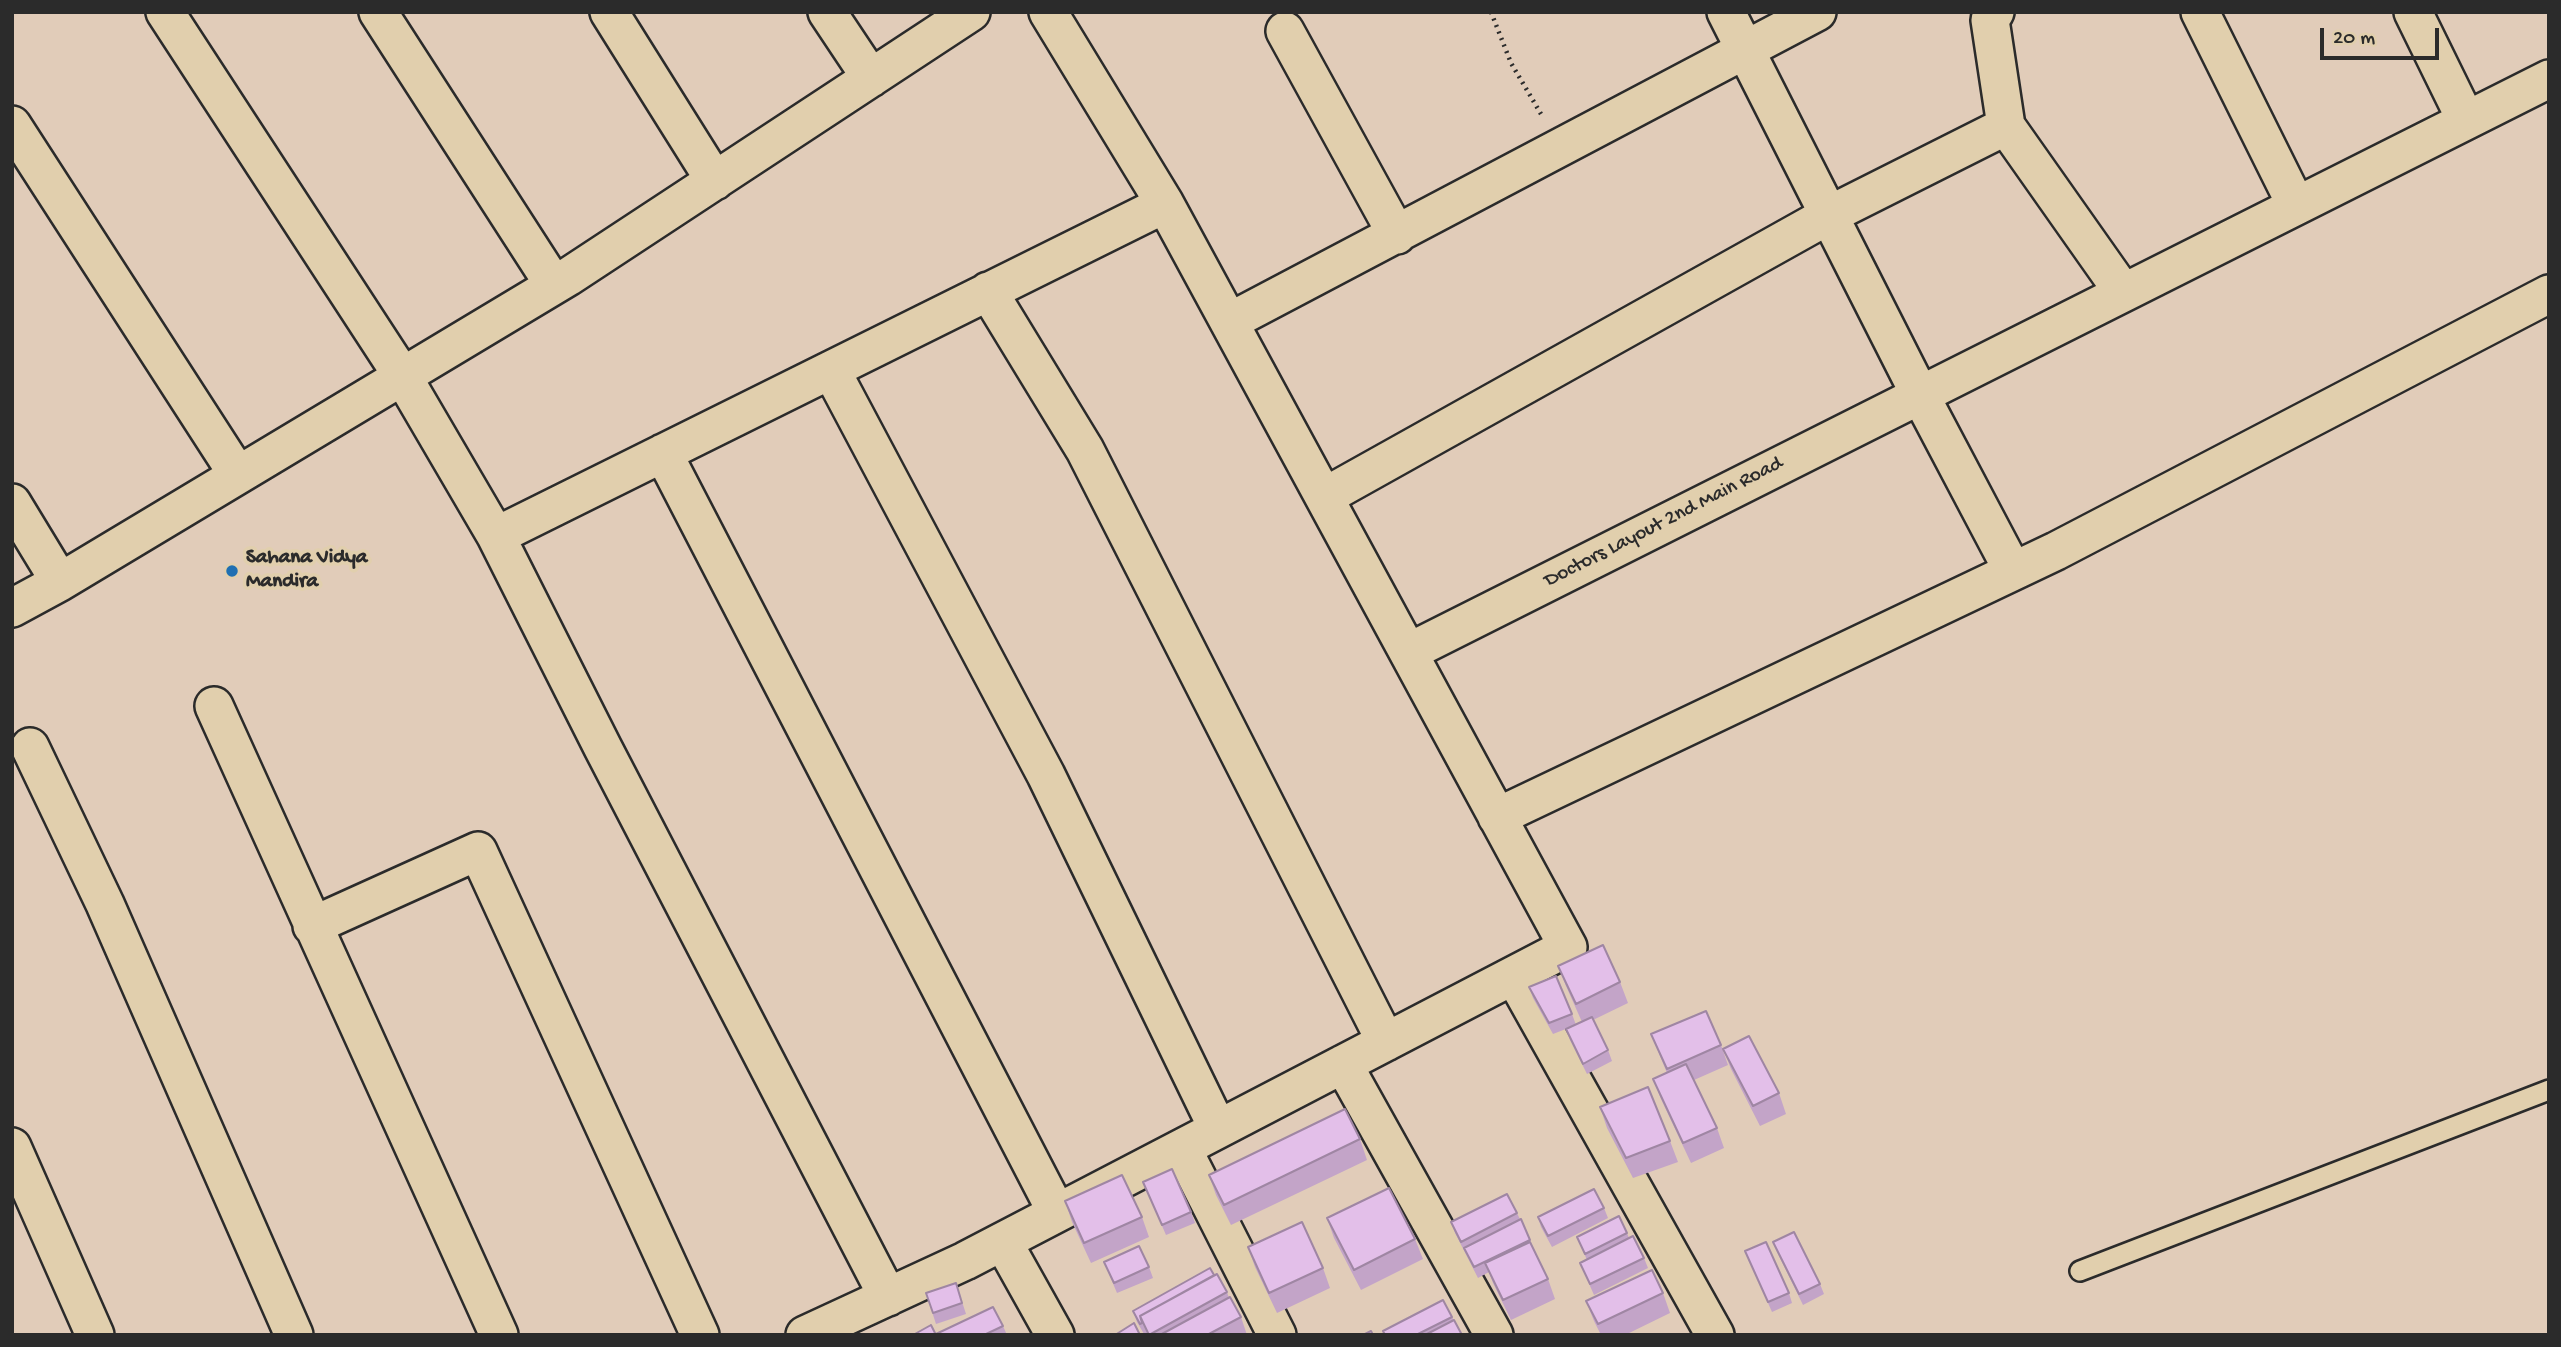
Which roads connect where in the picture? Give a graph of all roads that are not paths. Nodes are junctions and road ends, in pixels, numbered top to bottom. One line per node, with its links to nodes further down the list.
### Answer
1 (165, 12): 30 (street)
2 (378, 12): 24 (street)
3 (609, 12): 19 (street)
4 (827, 12): 14 (street)
5 (971, 12): 14 (street)
6 (1048, 12): 20 (street)
7 (1726, 12): 13 (street)
8 (1818, 12): 13 (street)
9 (2200, 12): 21 (street)
10 (2413, 12): 16 (street)
11 (1985, 15): 18 (street)
12 (1285, 31): 23 (street)
13 (1746, 51): 22 (street); 23 (street)
14 (871, 78): 19 (street)
15 (2549, 79): 16 (street, Doctors Layout 2nd Main Road)
16 (2466, 120): 21 (street, Doctors Layout 2nd Main Road)
17 (12, 125): 33 (street)
18 (2006, 126): 22 (street); 26 (street)
19 (715, 181): 24 (street)
20 (1165, 204): 25 (street); 28 (street)
21 (2296, 205): 26 (street, Doctors Layout 2nd Main Road)
22 (1829, 215): 31 (street); 34 (street)
23 (1397, 234): 28 (street)
24 (554, 285): 30 (street)
25 (988, 291): 29 (street); 46 (street)
26 (2123, 292): 31 (street, Doctors Layout 2nd Main Road)
27 (2549, 294): 37 (street)
28 (1229, 322): 34 (street)
29 (831, 370): 32 (street); 49 (street)
30 (403, 377): 33 (street); 36 (street)
31 (1919, 393): 37 (street); 40 (street, Doctors Layout 2nd Main Road)
32 (663, 453): 36 (street); 52 (street)
33 (239, 475): 38 (street)
34 (1324, 497): 40 (street)
35 (12, 503): 38 (street)
36 (496, 536): 55 (street)
37 (2013, 571): 43 (street)
38 (60, 582): 39 (street)
39 (12, 608)
40 (1409, 652): 43 (street)
41 (214, 706): 44 (street)
42 (30, 747): 58 (street)
43 (1497, 817): 45 (street)
44 (312, 926): 59 (street); 60 (street)
45 (1514, 975): 46 (street); 65 (street)
46 (1387, 1042): 47 (street)
47 (1343, 1064): 49 (street); 64 (street)
48 (2549, 1090): 54 (lane)
49 (1218, 1129): 51 (street)
50 (12, 1147): 57 (street)
51 (1182, 1149): 52 (street); 63 (street)
52 (1057, 1213): 53 (street)
53 (1003, 1242): 55 (street); 62 (street)
54 (2081, 1271)
55 (888, 1297): 56 (street)
56 (843, 1327): 61 (street)
57 (95, 1335)
58 (294, 1335)
59 (499, 1335)
60 (700, 1335)
61 (804, 1335)
62 (1055, 1335)
63 (1277, 1335)
64 (1494, 1335)
65 (1714, 1335)

